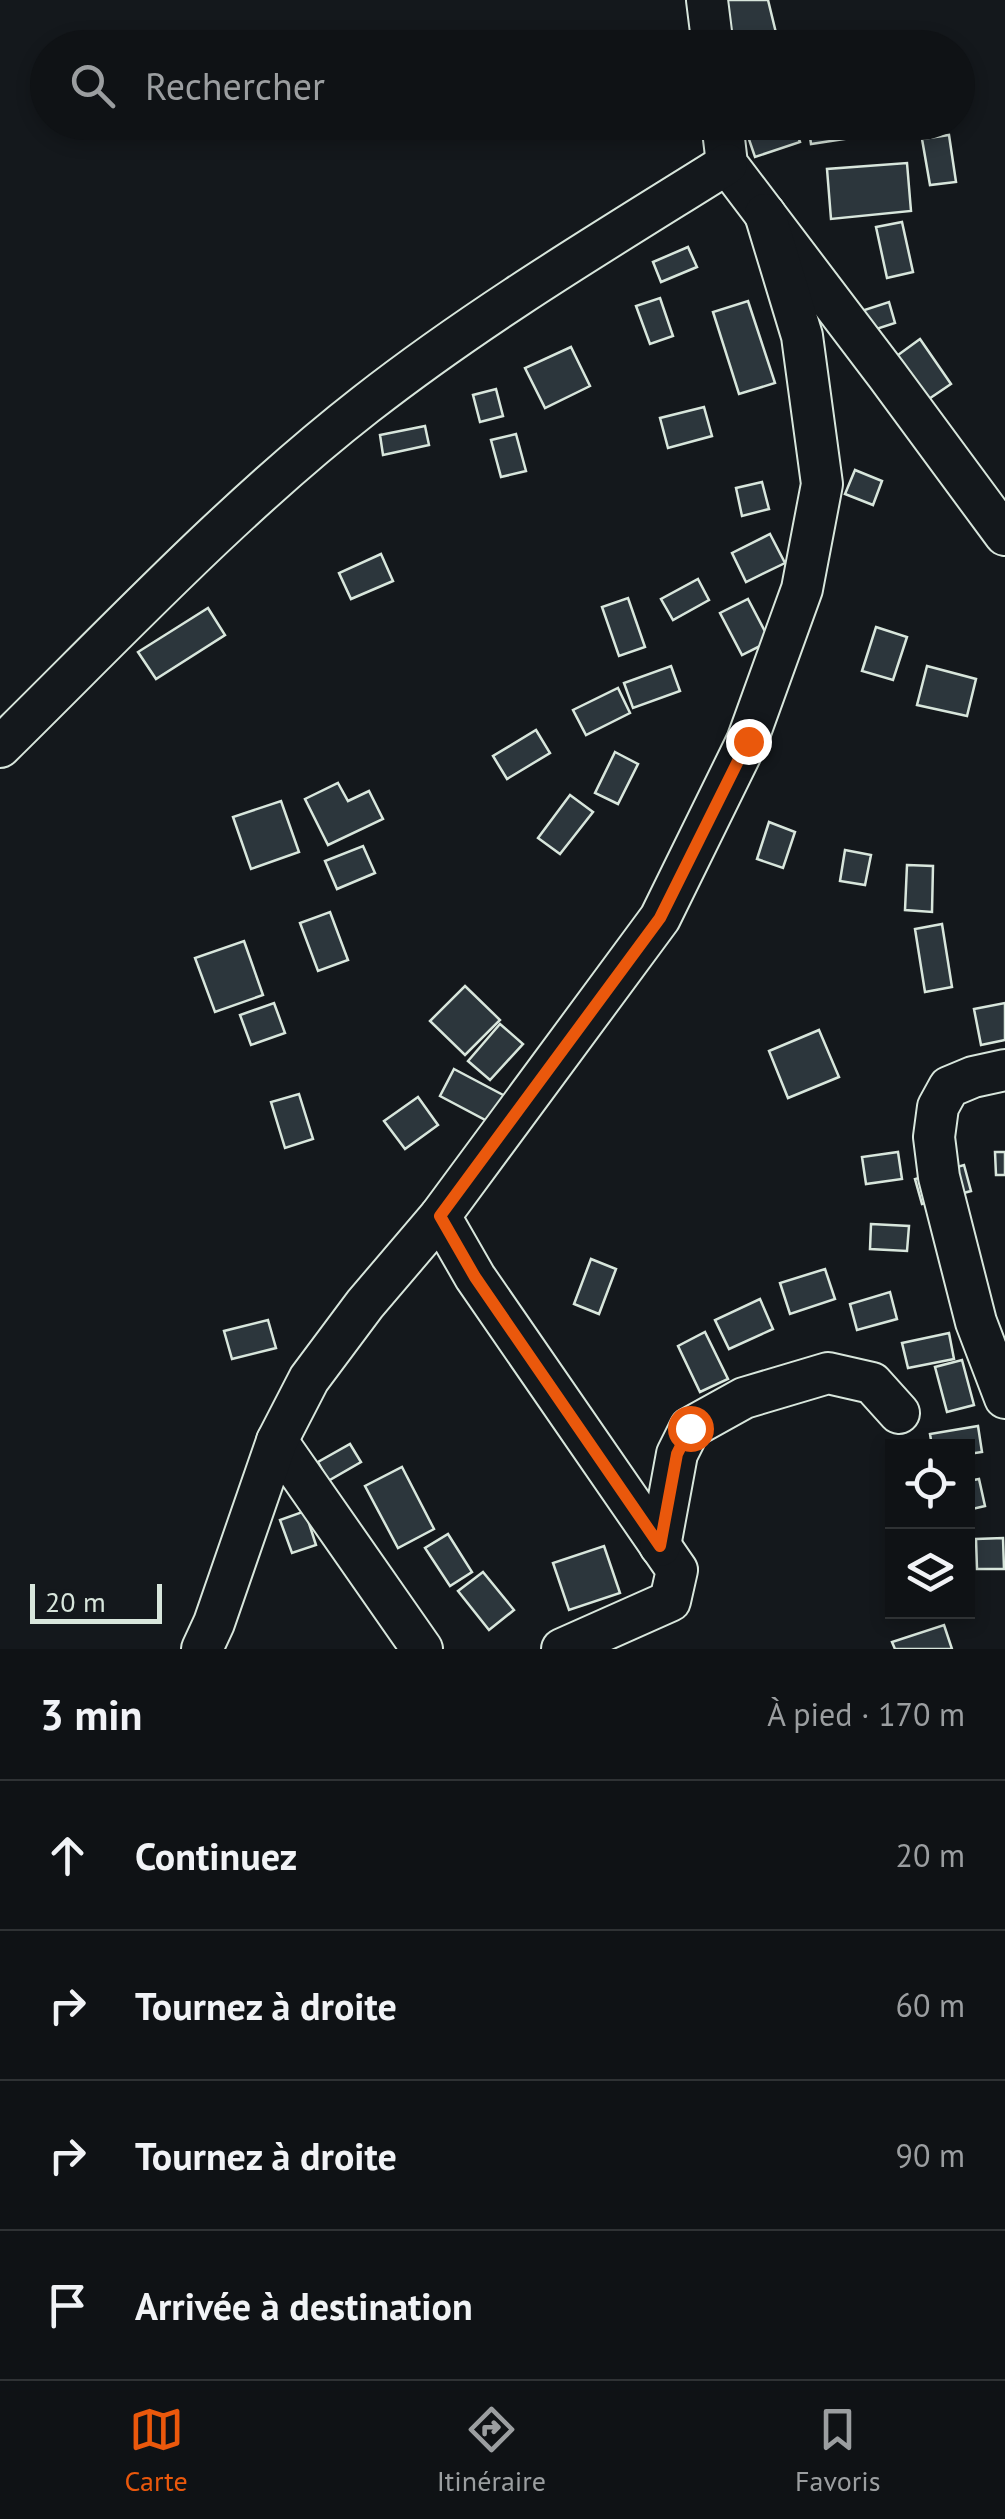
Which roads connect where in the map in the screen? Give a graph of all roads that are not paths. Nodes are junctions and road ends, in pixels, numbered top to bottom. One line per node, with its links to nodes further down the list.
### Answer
1 (706, 0): 2 (street)
2 (710, 30)
3 (724, 140): 4 (street)
4 (727, 164): 5 (street); 7 (street)
5 (765, 214): 6 (street); 9 (street)
6 (1005, 536)
7 (0, 748)
8 (1005, 1070): 10 (street)
9 (440, 1216): 12 (street); 13 (street)
10 (1005, 1398)
11 (899, 1412): 13 (street)
12 (277, 1441): 14 (street); 15 (street)
13 (660, 1546): 16 (street)
14 (202, 1649)
15 (422, 1649)
16 (562, 1649)

